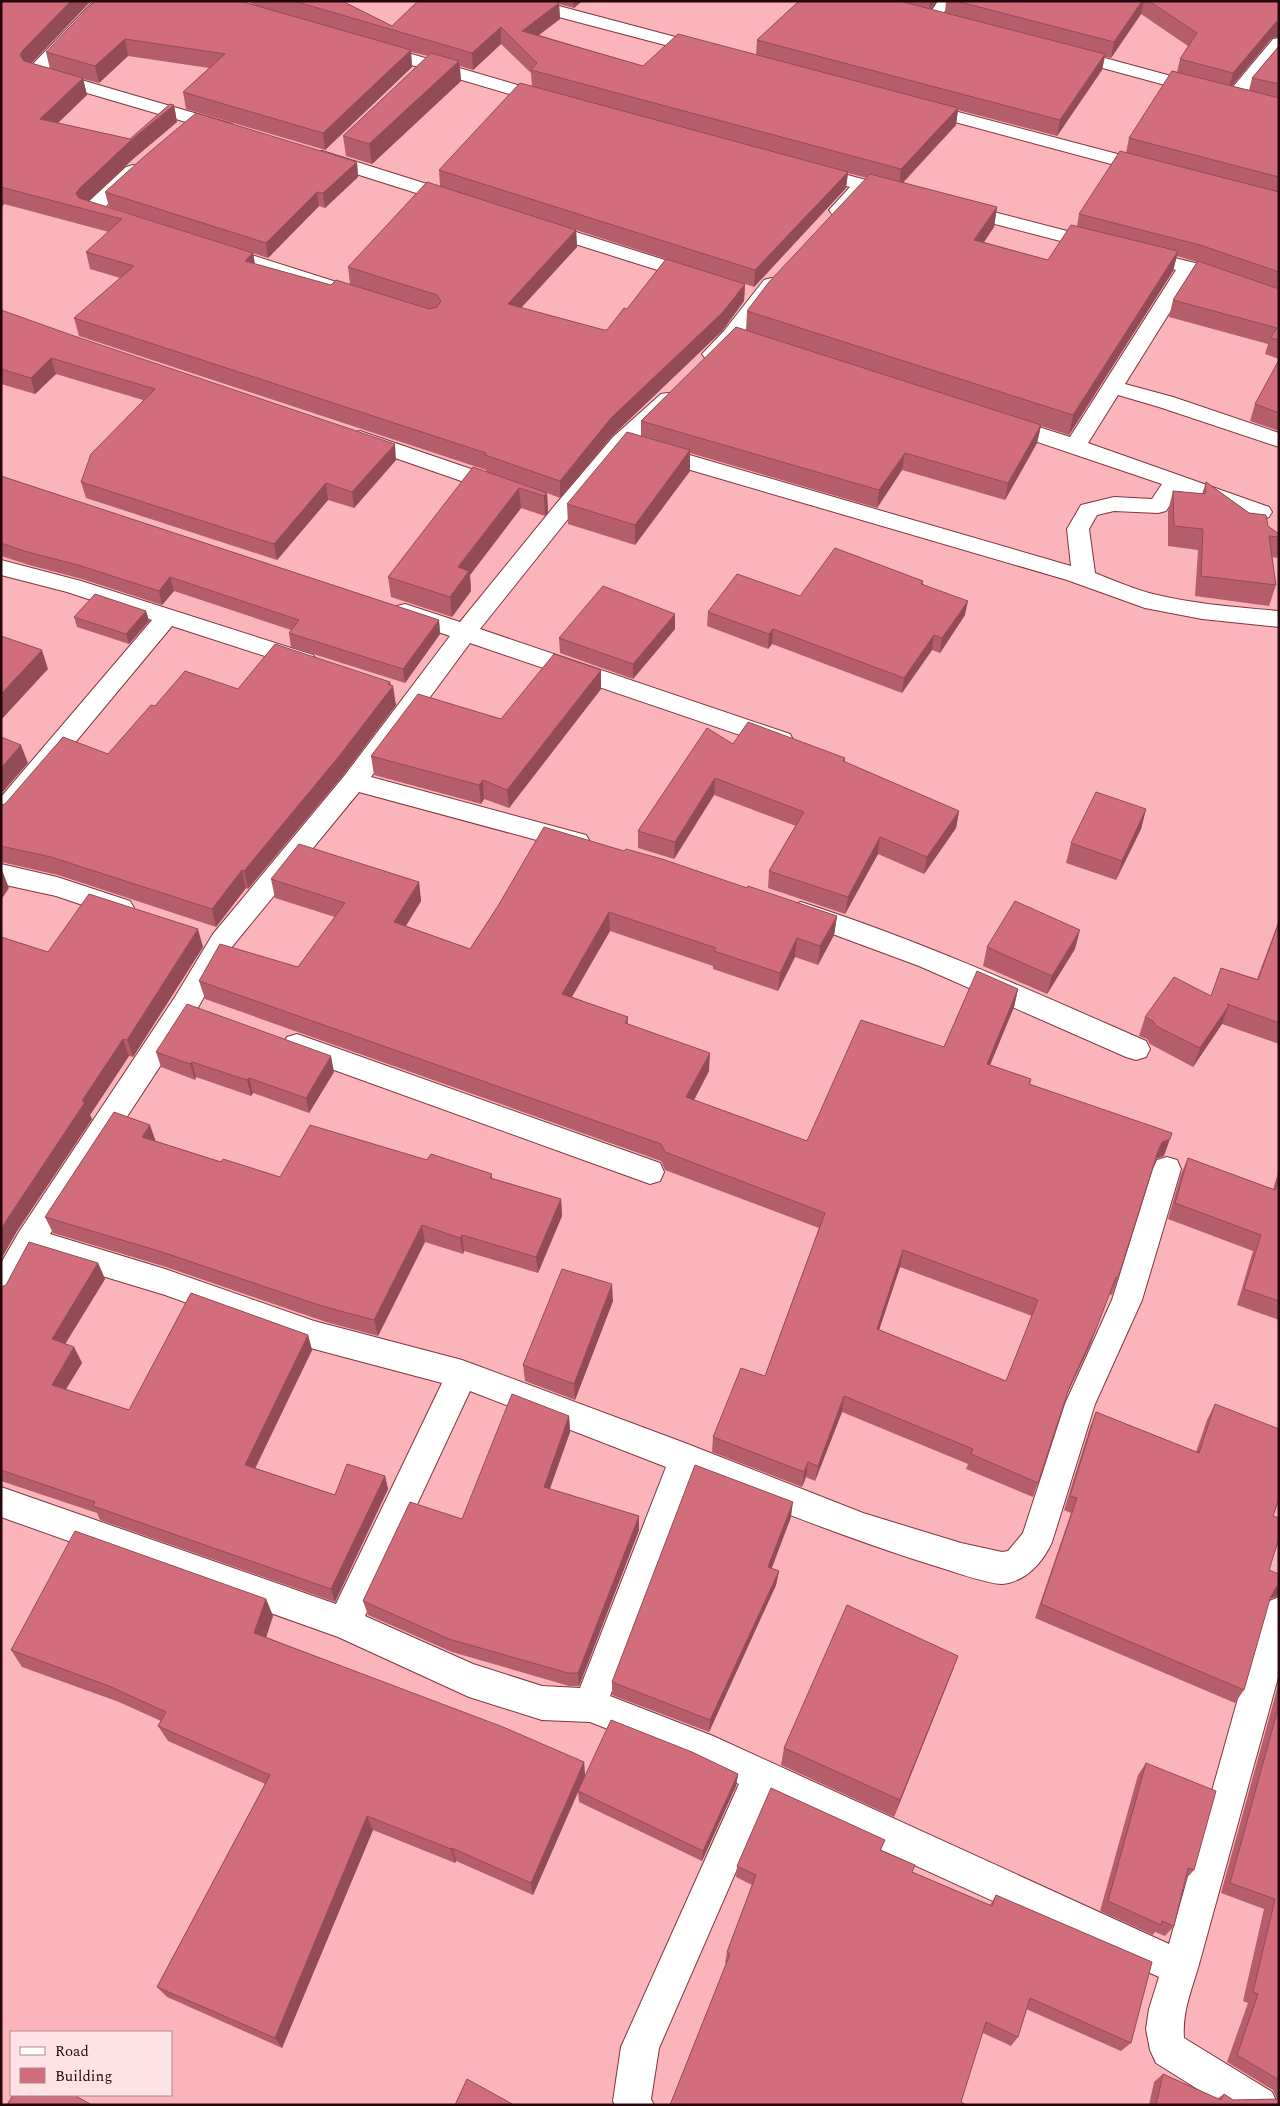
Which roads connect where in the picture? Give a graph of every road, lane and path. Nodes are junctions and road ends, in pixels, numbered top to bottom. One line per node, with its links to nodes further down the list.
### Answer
1 (104, 1): 15 (street)
2 (518, 1): 10 (street)
3 (945, 1): 5 (lane)
4 (915, 14): 5 (street)
5 (933, 19): 6 (street)
6 (951, 23)
7 (1279, 44): 11 (street)
8 (362, 45): 14 (street)
9 (1050, 48): 11 (street)
10 (720, 55)
11 (1233, 98): 13 (street)
12 (904, 103): 21 (street)
13 (1251, 103)
14 (567, 105)
15 (243, 133)
16 (343, 145): 19 (street)
17 (310, 153): 19 (street)
18 (147, 159): 25 (street)
19 (329, 159): 23 (street)
20 (786, 164): 26 (street)
21 (1173, 175)
22 (940, 204): 28 (street)
23 (478, 206)
24 (525, 222): 30 (street)
25 (140, 226)
26 (824, 227)
27 (206, 247): 31 (street)
28 (1188, 268): 32 (street); 35 (street)
29 (785, 269): 33 (street)
30 (712, 282)
31 (356, 294)
32 (1279, 299)
33 (699, 367)
34 (680, 387): 39 (street)
35 (1112, 388): 38 (street); 40 (street)
36 (982, 416): 40 (street)
37 (340, 431): 42 (street)
38 (1279, 440)
39 (621, 442): 45 (street); 49 (street)
40 (1074, 446): 41 (street)
41 (1175, 481): 43 (street); 45 (street)
42 (517, 493)
43 (1261, 512)
44 (1, 567): 47 (street)
45 (1084, 576): 48 (street)
46 (382, 605): 49 (street)
47 (167, 617): 50 (street); 53 (street)
48 (1279, 619)
49 (465, 632): 51 (street); 52 (street)
50 (324, 667)
51 (801, 746)
52 (354, 781): 54 (street); 59 (street)
53 (1, 814)
54 (601, 849)
55 (1, 874): 57 (street)
56 (777, 904): 63 (street)
57 (140, 914)
58 (195, 932): 59 (street)
59 (222, 941): 60 (street)
60 (184, 1005): 61 (street); 66 (street)
61 (212, 1015)
62 (278, 1038): 65 (street)
63 (1136, 1048)
64 (1167, 1169): 69 (street)
65 (650, 1172)
66 (29, 1241): 67 (street); 68 (street)
67 (1, 1291)
68 (462, 1374): 69 (street); 72 (street)
69 (685, 1458): 73 (street)
70 (1, 1502): 72 (street)
71 (1279, 1613): 75 (street)
72 (344, 1623): 73 (street)
73 (590, 1705): 74 (street)
74 (760, 1776): 75 (street); 76 (street)
75 (1180, 1968): 77 (street)
76 (635, 2105)
77 (1259, 2105)

